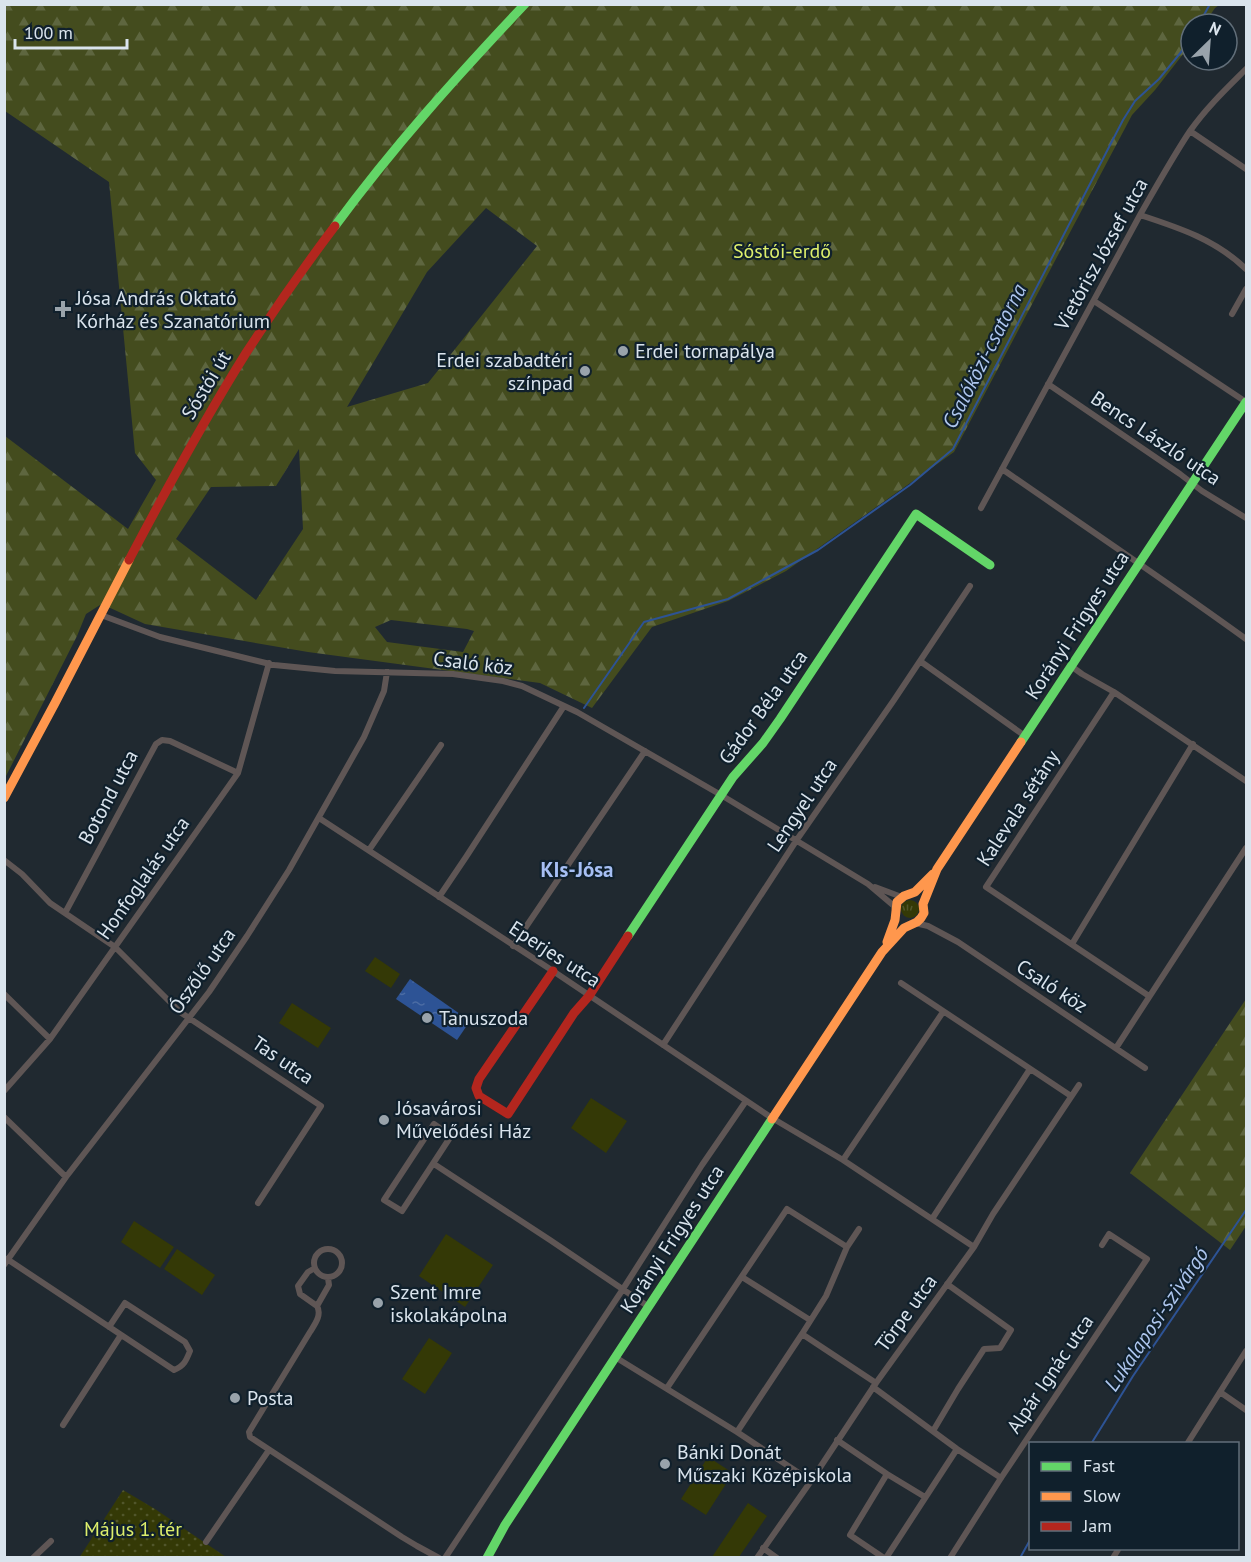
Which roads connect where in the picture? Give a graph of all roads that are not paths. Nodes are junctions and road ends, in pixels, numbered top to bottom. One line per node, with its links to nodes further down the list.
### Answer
1 (525, 4): 19 (street, Sóstói út)
2 (1246, 69): 3 (street, Vietórisz József utca)
3 (1190, 131): 4 (street); 5 (street, Vietórisz József utca)
4 (1246, 169)
5 (1140, 215): 6 (street); 8 (street, Vietórisz József utca)
6 (1246, 269)
7 (1246, 289): 9 (street)
8 (1094, 301): 10 (street, Vietórisz József utca); 11 (street)
9 (1232, 314)
10 (1048, 384): 12 (street, Vietórisz József utca); 13 (street, Bencs László utca)
11 (1246, 402): 13 (street, Korányi Frigyes utca)
12 (1002, 469): 14 (street, Vietórisz József utca); 16 (street)
13 (1192, 484): 15 (street, Bencs László utca); 16 (street, Korányi Frigyes utca)
14 (981, 508)
15 (1246, 518)
16 (1139, 563): 20 (street); 23 (street, Korányi Frigyes utca)
17 (990, 565): 33 (street, Gádor Béla utca)
18 (970, 585): 21 (street, Lengyel utca)
19 (101, 615): 22 (street, Csaló köz); 34 (street, Sóstói út)
20 (1246, 639)
21 (920, 661): 27 (street); 36 (street, Lengyel utca)
22 (269, 663): 24 (street, Csaló köz); 31 (street, Honfoglalás utca)
23 (1071, 666): 25 (street); 27 (street, Korányi Frigyes utca)
24 (387, 672): 26 (street, Csaló köz); 35 (street, Ószőlő utca)
25 (1114, 692): 28 (street); 49 (street, Kalevala sétány)
26 (564, 706): 30 (street, Csaló köz); 43 (street)
27 (1025, 736): 40 (street, Korányi Frigyes utca)
28 (1193, 744): 32 (street); 49 (street)
29 (441, 745): 38 (street)
30 (645, 751): 33 (street, Csaló köz); 50 (street)
31 (238, 773): 46 (street, Botond utca); 51 (street, Honfoglalás utca)
32 (1246, 781)
33 (721, 795): 36 (street, Csaló köz); 56 (street, Gádor Béla utca)
34 (4, 798)
35 (319, 818): 38 (street, Eperjes utca); 59 (street, Ószőlő utca)
36 (796, 841): 41 (street, Csaló köz); 61 (street, Lengyel utca)
37 (1246, 848): 57 (street)
38 (369, 850): 43 (street, Eperjes utca)
39 (4, 860): 46 (street)
40 (938, 869): 42 (street, Korányi Frigyes utca); 44 (street, Korányi Frigyes utca)
41 (868, 884): 42 (street, Csaló köz); 45 (street, Csaló köz)
42 (907, 896): 44 (street); 45 (street, Korányi Frigyes utca)
43 (439, 897): 50 (street, Eperjes utca)
44 (923, 909): 47 (street, Korányi Frigyes utca); 48 (street, Csaló köz)
45 (896, 912): 47 (street); 52 (street, Korányi Frigyes utca)
46 (65, 913): 51 (street)
47 (912, 924): 48 (street, Csaló köz); 52 (street, Korányi Frigyes utca)
48 (940, 933): 62 (street, Csaló köz)
49 (1072, 944): 57 (street, Kalevala sétány)
50 (513, 946): 53 (street, Eperjes utca)
51 (115, 947): 59 (street); 60 (street, Honfoglalás utca)
52 (882, 952): 70 (street, Korányi Frigyes utca)
53 (553, 971): 56 (street, Eperjes utca); 56 (street, Gádor Béla utca)
54 (901, 983): 58 (street)
55 (4, 994): 60 (street)
56 (589, 996): 61 (street, Eperjes utca)
57 (1149, 996): 62 (street)
58 (943, 1012): 64 (street); 71 (street)
59 (189, 1017): 73 (street, Ószőlő utca); 74 (street, Tas utca)
60 (50, 1039): 66 (street, Honfoglalás utca)
61 (663, 1045): 68 (street, Eperjes utca)
62 (1116, 1048): 63 (street, Csaló köz)
63 (1145, 1068)
64 (1030, 1069): 67 (street); 75 (street)
65 (1078, 1085): 67 (street, Törpe utca)
66 (4, 1091)
67 (1071, 1096): 79 (street, Törpe utca)
68 (746, 1101): 70 (street, Eperjes utca); 85 (street, Korányi Frigyes utca)
69 (4, 1117): 73 (street)
70 (772, 1119): 71 (street, Eperjes utca); 87 (street, Korányi Frigyes utca)
71 (843, 1160): 75 (street, Eperjes utca)
72 (434, 1164): 72 (street); 85 (street)
73 (66, 1177): 80 (street, Ószőlő utca)
74 (258, 1203)
75 (932, 1219): 79 (street, Eperjes utca)
76 (859, 1229): 78 (street)
77 (1102, 1245): 106 (street, Alpár Ignác utca)
78 (848, 1247): 82 (street); 88 (street)
79 (974, 1247): 84 (street, Törpe utca)
80 (6, 1261): 89 (street)
81 (315, 1268): 83 (street); 83 (street); 86 (street)
82 (742, 1277): 88 (street); 95 (street)
83 (328, 1278): 86 (street)
84 (947, 1284): 94 (street, Törpe utca); 99 (street)
85 (623, 1289): 87 (street); 117 (street, Korányi Frigyes utca)
86 (317, 1306): 104 (street)
87 (649, 1307): 93 (street, Korányi Frigyes utca)
88 (810, 1320): 90 (street)
89 (109, 1327): 91 (street); 91 (street)
90 (802, 1334): 94 (street); 100 (street)
91 (121, 1335): 98 (street)
92 (1246, 1351): 96 (street)
93 (615, 1357): 95 (street); 111 (street, Korányi Frigyes utca)
94 (874, 1385): 99 (street); 101 (street, Törpe utca)
95 (667, 1388): 100 (street)
96 (1220, 1392): 97 (street); 102 (street)
97 (1246, 1410)
98 (63, 1425)
99 (933, 1431): 103 (street)
100 (737, 1432): 107 (street)
101 (837, 1440): 105 (street); 107 (street, Törpe utca)
102 (1187, 1442)
103 (957, 1449): 106 (street); 108 (street)
104 (269, 1450): 110 (street); 112 (street)
105 (887, 1474): 108 (street); 122 (street)
106 (1001, 1478): 123 (street, Alpár Ignác utca)
107 (811, 1481): 113 (street, Törpe utca)
108 (925, 1497): 122 (street)
109 (51, 1541): 114 (street)
110 (206, 1542)
111 (493, 1545): 118 (street, Korányi Frigyes utca); 119 (street, Korányi Frigyes utca)
112 (417, 1546): 115 (street); 116 (street)
113 (763, 1548): 120 (street, Törpe utca); 121 (street)
114 (33, 1557)
115 (429, 1557)
116 (439, 1557)
117 (446, 1557)
118 (478, 1557)
119 (487, 1557)
120 (757, 1557)
121 (777, 1557)
122 (885, 1557)
123 (950, 1557)

